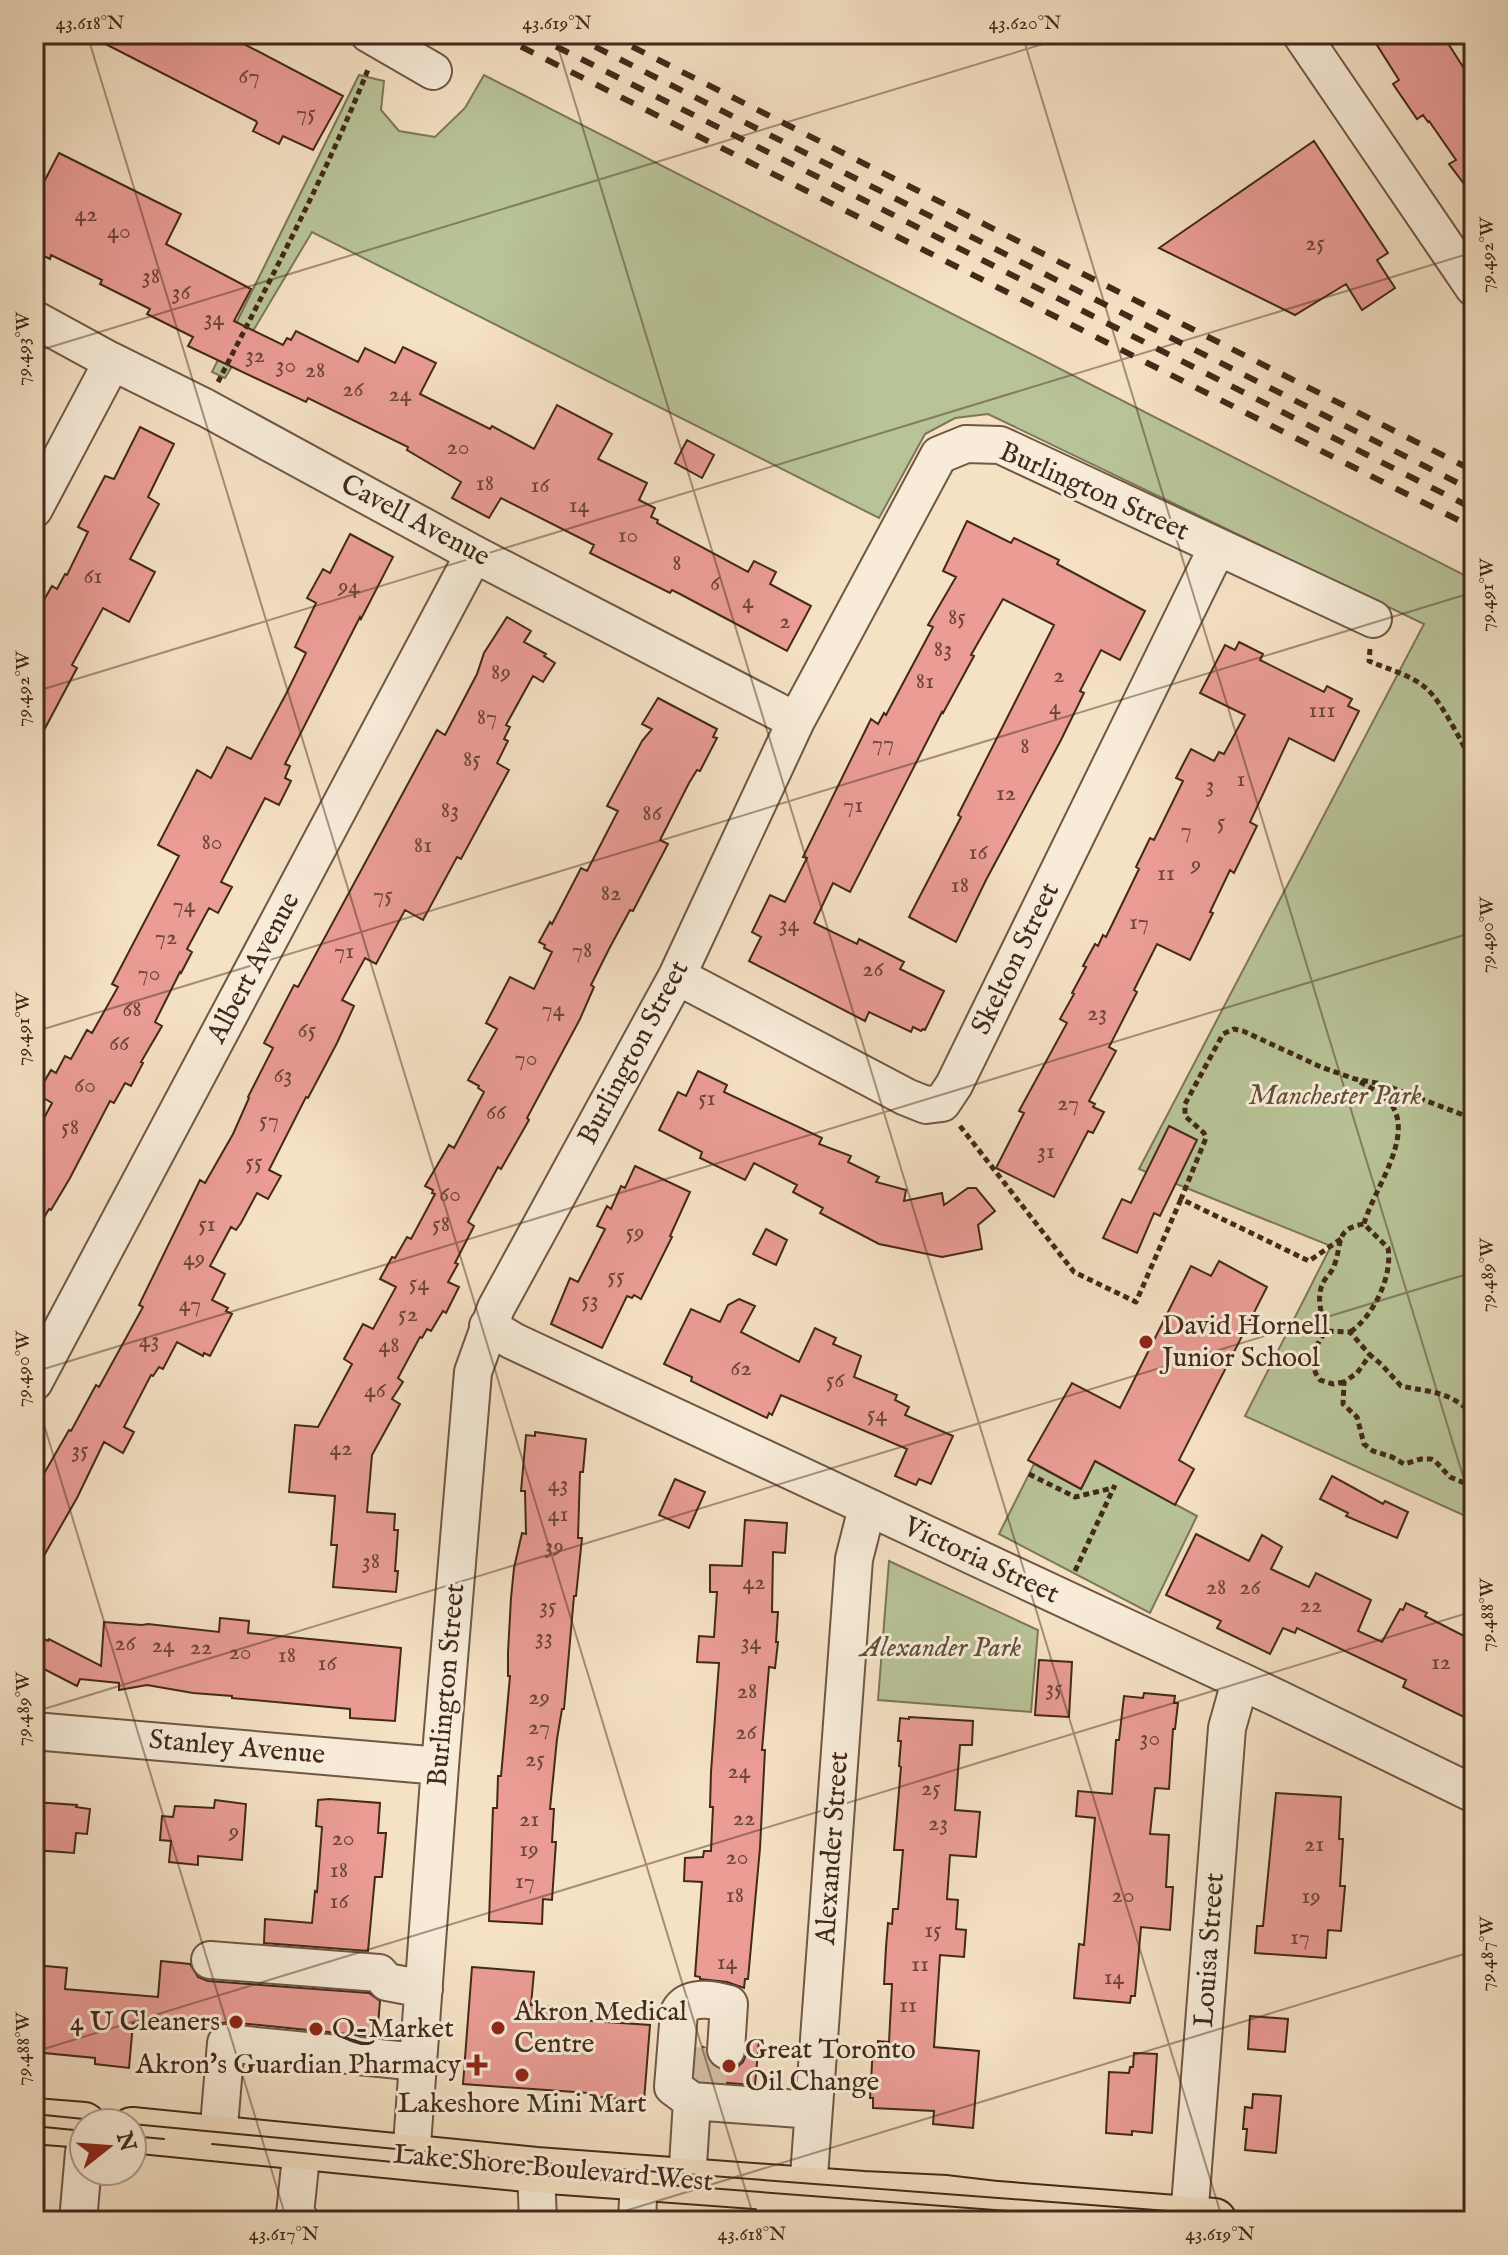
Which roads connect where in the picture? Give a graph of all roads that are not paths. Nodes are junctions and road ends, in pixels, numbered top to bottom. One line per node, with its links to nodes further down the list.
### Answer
1 (1301, 34): 4 (street)
2 (374, 37): 3 (street)
3 (433, 71)
4 (1474, 288)
5 (34, 319): 6 (street, Cavell Avenue)
6 (112, 362): 7 (street); 9 (street, Cavell Avenue)
7 (34, 509)
8 (1217, 548): 10 (street, Burlington Street); 11 (street, Burlington Street); 12 (street, Skelton Street)
9 (474, 554): 11 (street, Cavell Avenue); 14 (street, Albert Avenue)
10 (1373, 619)
11 (796, 721): 12 (street, Burlington Street)
12 (677, 976): 13 (street, Burlington Street)
13 (488, 1326): 15 (street, Victoria Street); 18 (street, Burlington Street)
14 (34, 1382)
15 (867, 1508): 16 (street, Victoria Street); 24 (street, Alexander Street)
16 (1240, 1682): 19 (street, Victoria Street); 39 (street, Louisa Street)
17 (34, 1731): 18 (street, Stanley Avenue)
18 (440, 1766): 21 (street, Burlington Street)
19 (1474, 1794)
20 (210, 1960): 21 (street)
21 (424, 1989): 22 (street, Burlington Street)
22 (419, 2062): 28 (street); 30 (street, Burlington Street)
23 (713, 2082): 23 (street); 24 (street); 33 (street)
24 (813, 2110): 36 (street, Alexander Street)
25 (34, 2121): 26 (main road)
26 (68, 2124)
27 (148, 2131): 28 (main road, Lake Shore Boulevard West)
28 (218, 2138): 29 (main road, Lake Shore Boulevard West)
29 (302, 2147): 30 (main road, Lake Shore Boulevard West); 38 (street)
30 (411, 2158): 31 (main road, Lake Shore Boulevard West)
31 (536, 2170): 32 (main road, Lake Shore Boulevard West); 42 (street)
32 (639, 2177): 33 (main road, Lake Shore Boulevard West); 43 (street)
33 (687, 2181): 36 (main road, Lake Shore Boulevard West)
34 (81, 2187): 40 (street)
35 (97, 2187): 41 (street)
36 (786, 2200): 37 (main road, Lake Shore Boulevard West)
37 (862, 2208): 39 (main road, Lake Shore Boulevard West)
38 (297, 2219)
39 (1201, 2220)
40 (78, 2221)
41 (94, 2221)
42 (538, 2221)
43 (637, 2221)

